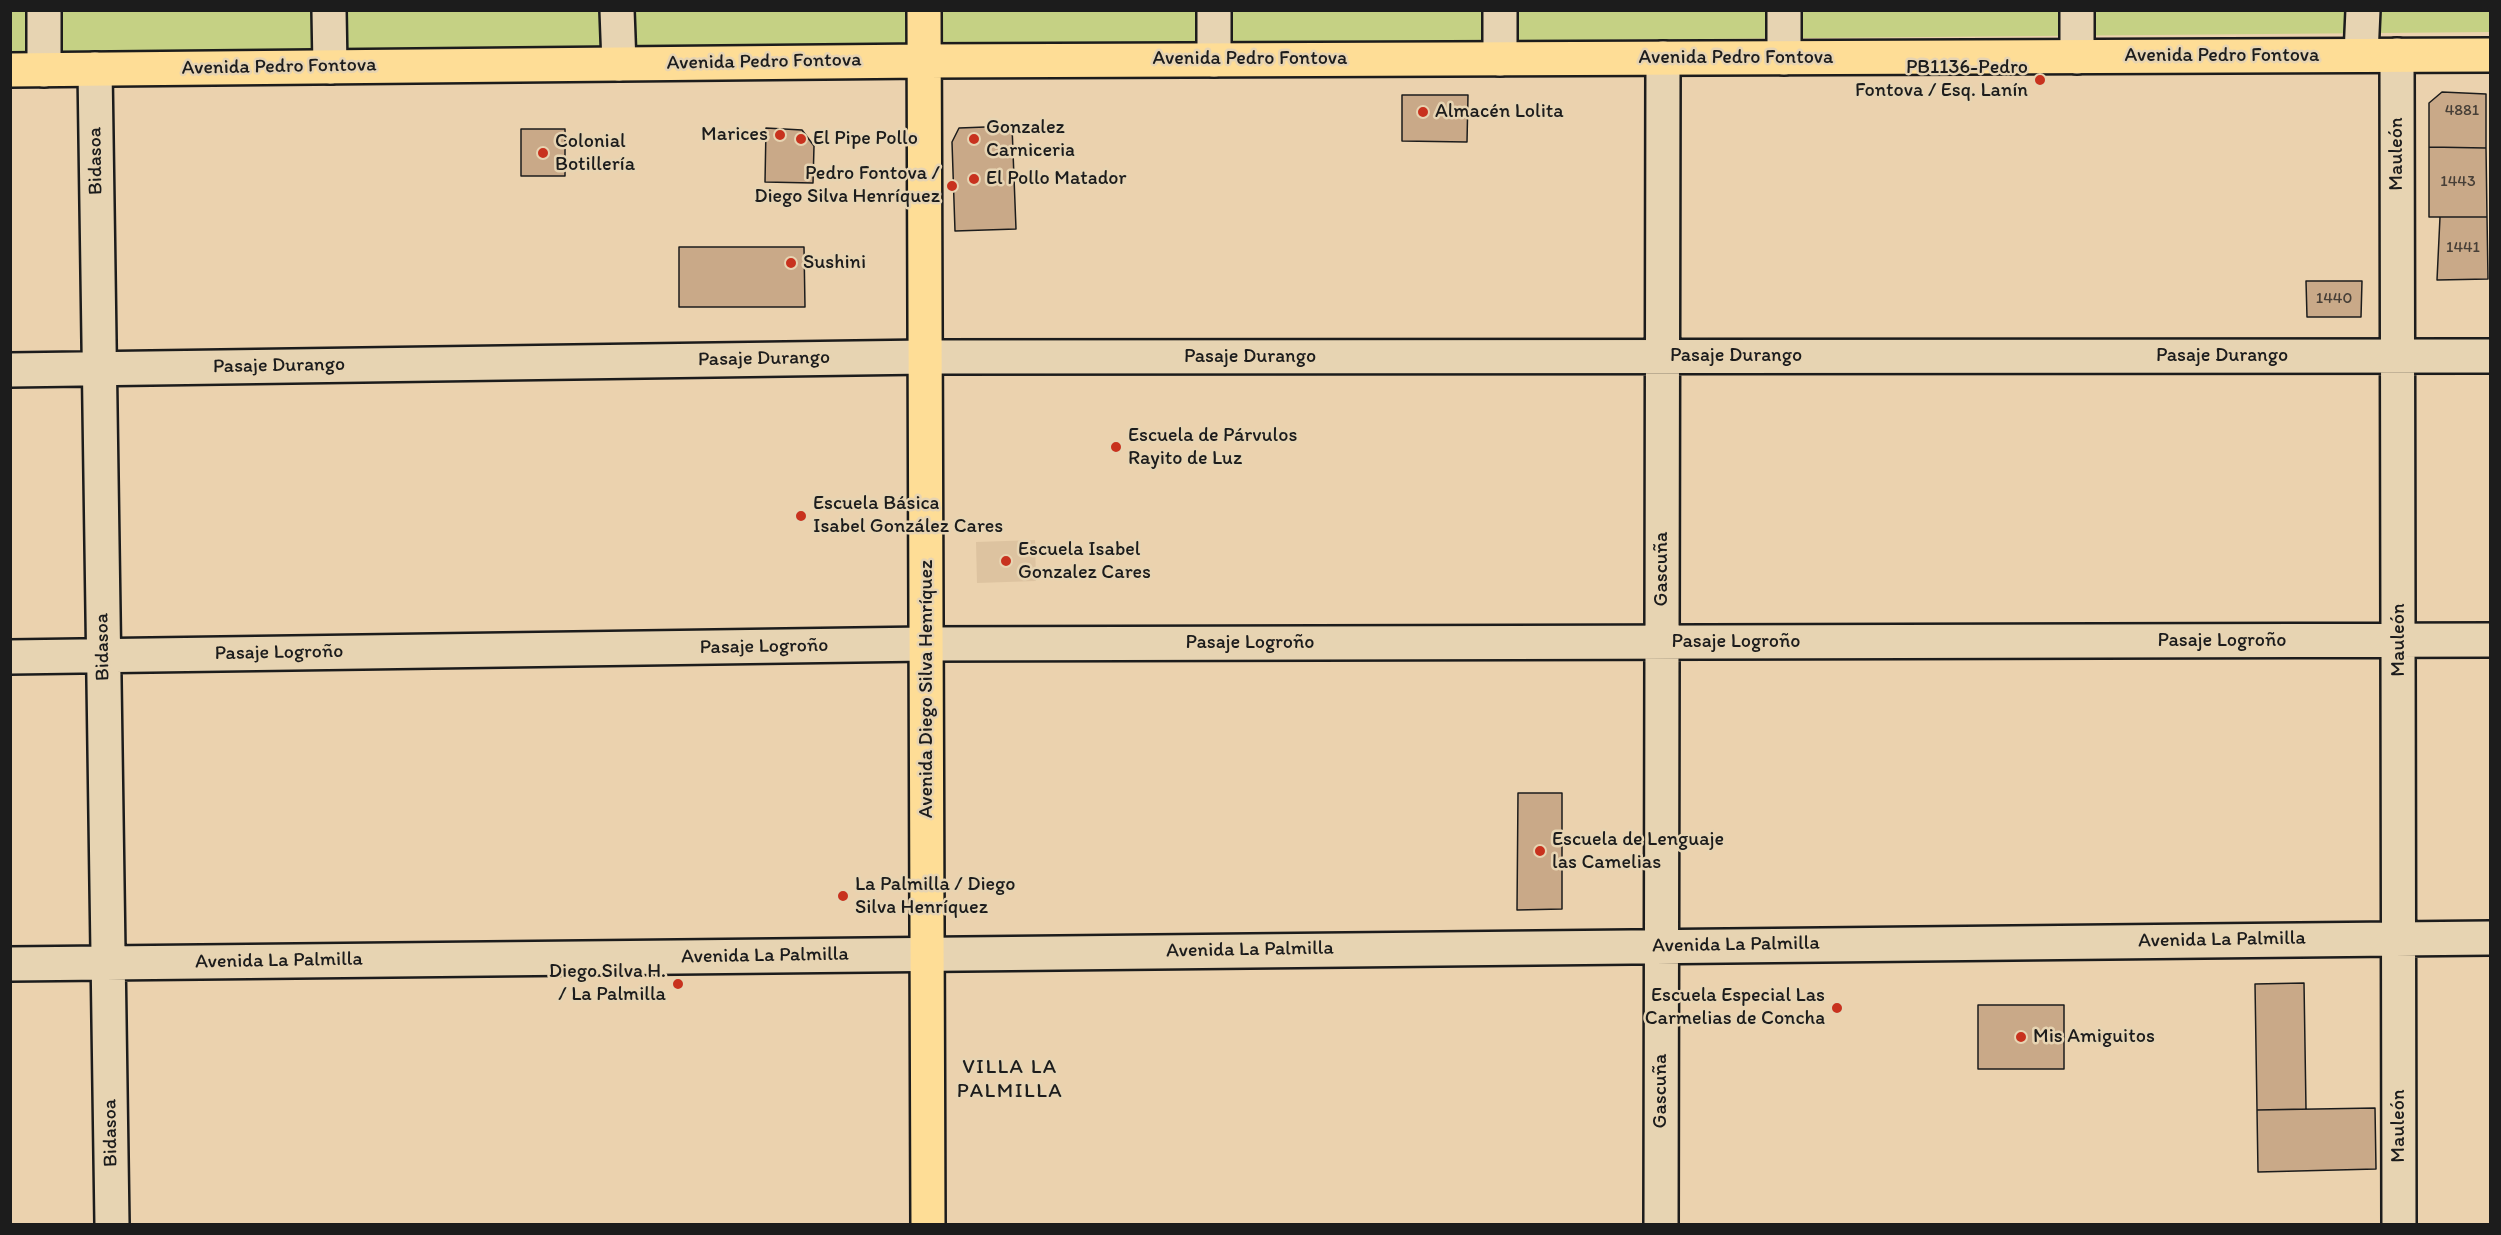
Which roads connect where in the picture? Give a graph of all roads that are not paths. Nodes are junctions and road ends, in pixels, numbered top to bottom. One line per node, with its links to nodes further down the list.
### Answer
1 (44, 10): 23 (street)
2 (329, 10): 20 (street)
3 (617, 10): 19 (street)
4 (924, 10): 18 (main road, Avenida Diego Silva Henríquez)
5 (1214, 10): 17 (street)
6 (1500, 10): 14 (street)
7 (1784, 10): 16 (street)
8 (2077, 10): 13 (street)
9 (2363, 10): 11 (street)
10 (2490, 55): 12 (main road, Avenida Pedro Fontova)
11 (2361, 56): 12 (main road, Avenida Pedro Fontova); 13 (main road, Avenida Pedro Fontova)
12 (2397, 56): 25 (street, Mauleón)
13 (2077, 57): 16 (main road, Avenida Pedro Fontova)
14 (1500, 58): 15 (main road, Avenida Pedro Fontova); 17 (main road, Avenida Pedro Fontova)
15 (1663, 58): 16 (main road, Avenida Pedro Fontova); 24 (street, Gascuña)
16 (1784, 58)
17 (1214, 60): 18 (main road, Avenida Pedro Fontova)
18 (925, 61): 19 (main road, Avenida Pedro Fontova); 27 (main road, Avenida Diego Silva Henríquez)
19 (619, 64): 20 (main road, Avenida Pedro Fontova)
20 (330, 67): 21 (main road, Avenida Pedro Fontova)
21 (94, 69): 23 (main road, Avenida Pedro Fontova); 28 (street, Bidasoa)
22 (10, 70): 23 (main road, Avenida Pedro Fontova)
23 (44, 70)
24 (1662, 356): 25 (street, Pasaje Durango); 27 (street, Pasaje Durango); 32 (street, Gascuña)
25 (2398, 356): 26 (street, Pasaje Durango); 31 (street, Mauleón)
26 (2490, 356)
27 (926, 357): 28 (street, Pasaje Durango); 33 (main road, Avenida Diego Silva Henríquez)
28 (99, 369): 29 (street, Pasaje Durango); 34 (street, Bidasoa)
29 (10, 370)
30 (2490, 640): 31 (street, Pasaje Logroño)
31 (2399, 641): 32 (street, Pasaje Logroño); 36 (street, Mauleón)
32 (1662, 643): 33 (street, Pasaje Logroño); 38 (street, Gascuña)
33 (926, 644): 34 (street, Pasaje Logroño); 39 (main road, Avenida Diego Silva Henríquez)
34 (103, 656): 35 (street, Pasaje Logroño); 40 (street, Bidasoa)
35 (10, 657)
36 (2400, 938): 37 (street, Avenida La Palmilla); 38 (street, Avenida La Palmilla); 45 (street, Mauleón)
37 (2490, 938)
38 (1661, 946): 39 (street, Avenida La Palmilla); 44 (street, Gascuña)
39 (927, 954): 40 (street, Avenida La Palmilla); 43 (main road, Avenida Diego Silva Henríquez)
40 (108, 963): 41 (street, Avenida La Palmilla); 42 (street, Bidasoa)
41 (10, 964)
42 (112, 1224)
43 (928, 1224)
44 (1661, 1224)
45 (2399, 1224)

